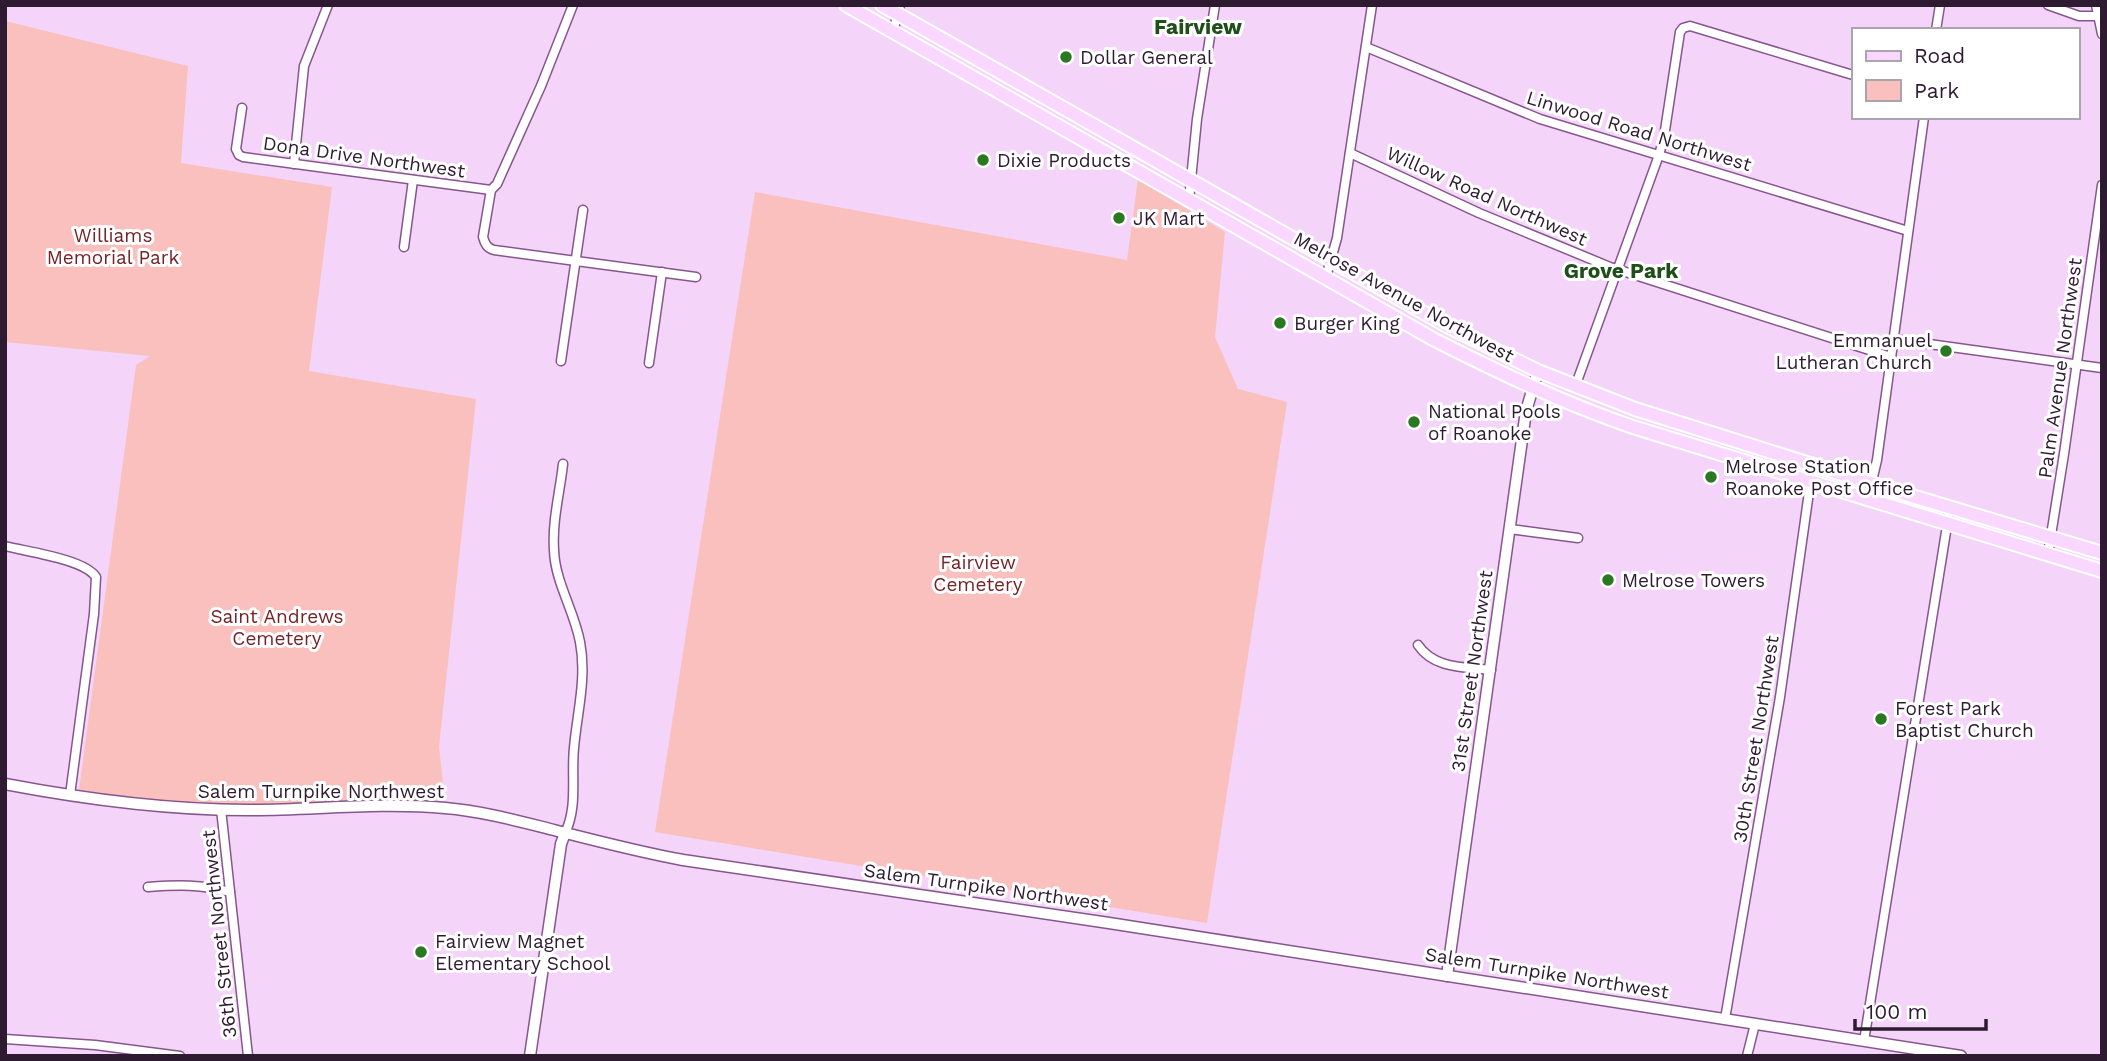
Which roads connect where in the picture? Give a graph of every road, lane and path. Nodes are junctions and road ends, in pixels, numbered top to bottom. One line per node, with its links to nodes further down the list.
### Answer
1 (328, 5): 21 (street)
2 (573, 5): 25 (street)
3 (846, 5): 13 (main road, Melrose Avenue Northwest)
4 (882, 5): 10 (main road, Melrose Avenue Northwest)
5 (1215, 5): 23 (street)
6 (1372, 5): 15 (street)
7 (1940, 5): 12 (street)
8 (2048, 5): 11 (street)
9 (2096, 5): 11 (street)
10 (900, 10): 13 (street); 23 (main road, Melrose Avenue Northwest)
11 (2097, 16): 14 (street)
12 (1936, 28)
13 (893, 32): 26 (main road, Melrose Avenue Northwest)
14 (2102, 34)
15 (1366, 47): 19 (street); 20 (street, Linwood Road Northwest)
16 (1852, 75): 20 (street)
17 (242, 108): 21 (street, Dona Drive Northwest)
18 (1924, 119): 28 (street)
19 (1350, 153): 30 (street); 32 (street, Willow Road Northwest)
20 (1659, 155): 28 (street, Linwood Road Northwest); 32 (street)
21 (294, 164): 22 (street, Dona Drive Northwest)
22 (413, 180): 25 (street, Dona Drive Northwest); 29 (street)
23 (1191, 180): 26 (street); 30 (main road, Melrose Avenue Northwest)
24 (2102, 185): 40 (street, Palm Avenue Northwest)
25 (491, 190): 31 (street)
26 (1189, 200): 35 (main road, Melrose Avenue Northwest)
27 (583, 210): 31 (street)
28 (1908, 231): 36 (street)
29 (404, 247)
30 (1331, 260): 35 (street); 42 (main road, Melrose Avenue Northwest)
31 (576, 261): 33 (street); 38 (street)
32 (1616, 270): 37 (street, Willow Road Northwest); 44 (street)
33 (662, 272): 34 (street); 39 (street)
34 (696, 277)
35 (1326, 277): 43 (main road, Melrose Avenue Northwest)
36 (1894, 339): 37 (street); 40 (street)
37 (1891, 357): 48 (street)
38 (561, 360)
39 (649, 363)
40 (2077, 365): 41 (street); 54 (street, Palm Avenue Northwest)
41 (2102, 368)
42 (1538, 371): 43 (street, 31st Street Northwest); 44 (main road, Melrose Avenue Northwest)
43 (1532, 387): 47 (main road, Melrose Avenue Northwest); 52 (street, 31st Street Northwest)
44 (1575, 387): 46 (main road, Melrose Avenue Northwest)
45 (563, 464): 64 (street)
46 (1818, 466): 47 (street, 30th Street Northwest); 48 (main road, Melrose Avenue Northwest)
47 (1812, 481): 49 (main road, Melrose Avenue Northwest); 68 (street, 30th Street Northwest)
48 (1872, 483): 49 (street); 50 (main road, Melrose Avenue Northwest)
49 (1868, 498): 51 (main road, Melrose Avenue Northwest)
50 (1950, 507): 51 (street); 54 (main road, Melrose Avenue Northwest)
51 (1947, 522): 57 (main road, Melrose Avenue Northwest); 71 (street)
52 (1510, 529): 53 (street); 60 (street, 31st Street Northwest)
53 (1578, 538)
54 (2050, 538): 56 (main road, Melrose Avenue Northwest); 57 (street, Palm Avenue Northwest)
55 (5, 547): 62 (street)
56 (2102, 553)
57 (2048, 554): 58 (main road, Melrose Avenue Northwest)
58 (2102, 570)
59 (1418, 645): 60 (street)
60 (1490, 670): 67 (street, 31st Street Northwest)
61 (5, 784): 62 (street, Salem Turnpike Northwest)
62 (70, 794): 63 (street, Salem Turnpike Northwest)
63 (221, 810): 64 (street, Salem Turnpike Northwest); 66 (street, 36th Street Northwest)
64 (565, 833): 67 (street, Salem Turnpike Northwest); 74 (street)
65 (148, 887): 66 (street)
66 (230, 892): 73 (street, 36th Street Northwest)
67 (1447, 976): 68 (street, Salem Turnpike Northwest)
68 (1725, 1019): 69 (street, Salem Turnpike Northwest)
69 (1755, 1024): 71 (street, Salem Turnpike Northwest); 75 (street)
70 (5, 1039): 72 (street)
71 (1864, 1041): 76 (street, Salem Turnpike Northwest)
72 (180, 1056)
73 (248, 1056)
74 (530, 1056)
75 (1747, 1056)
76 (1961, 1056)

